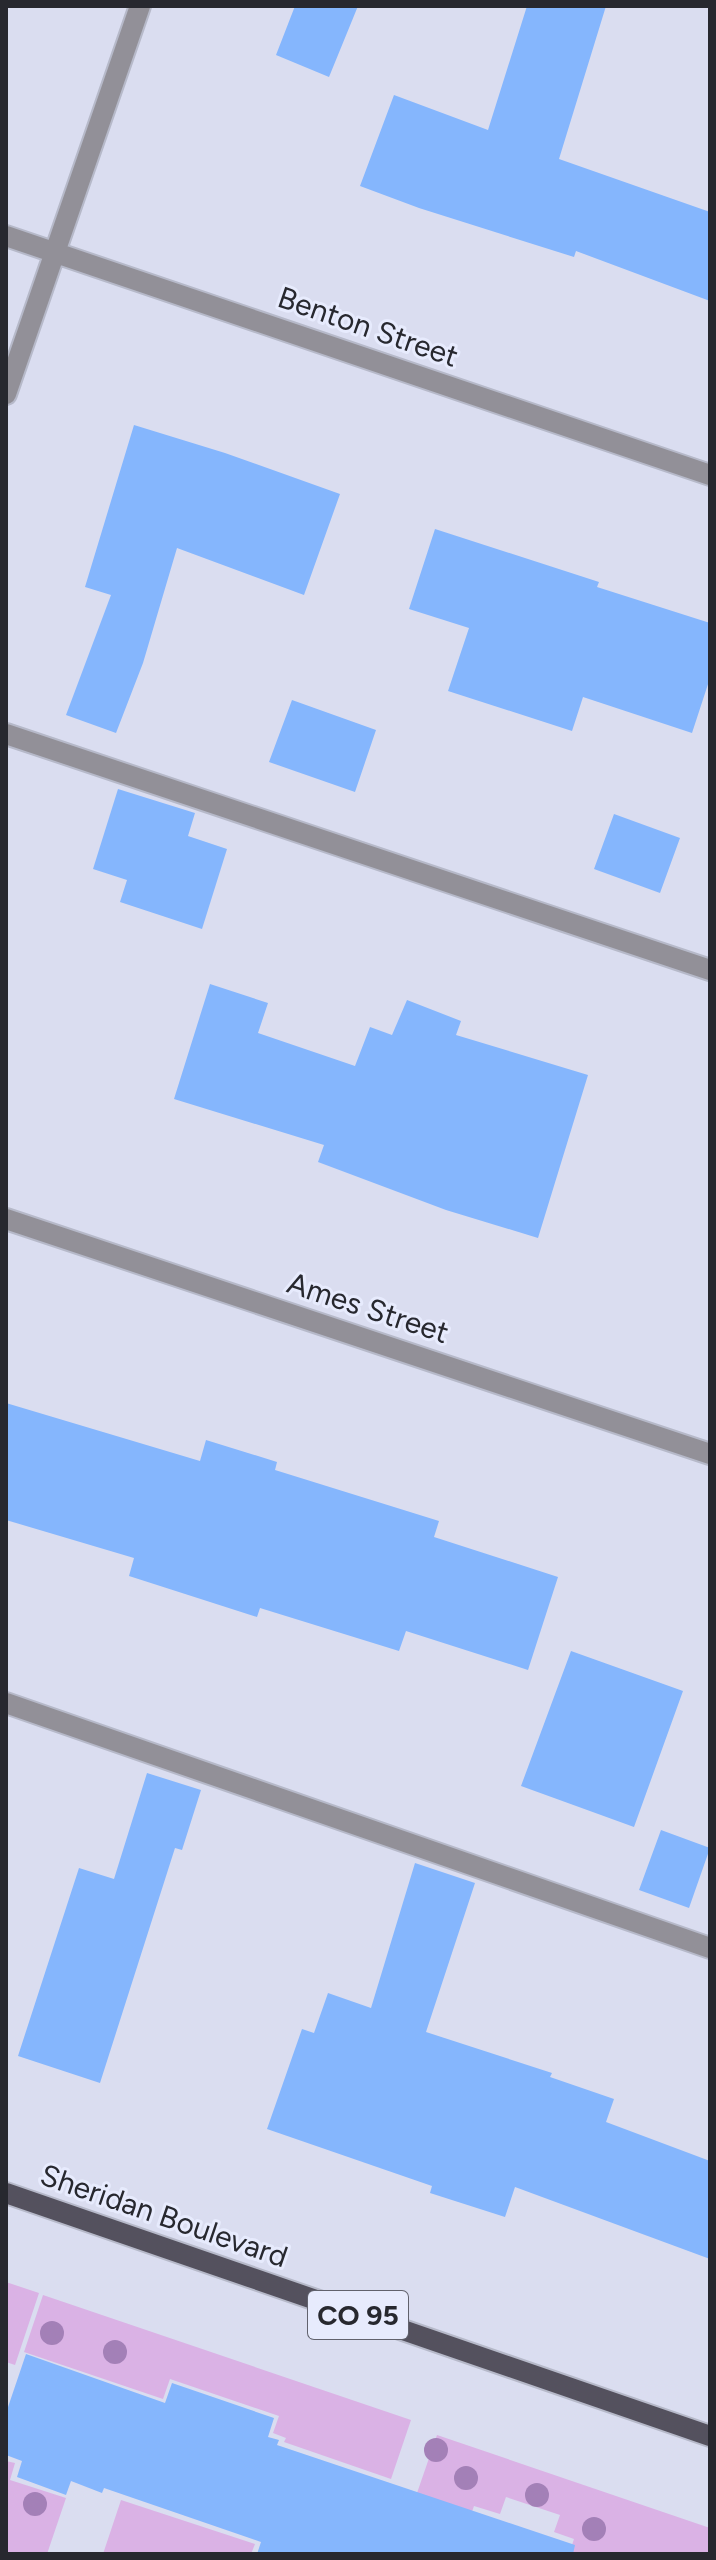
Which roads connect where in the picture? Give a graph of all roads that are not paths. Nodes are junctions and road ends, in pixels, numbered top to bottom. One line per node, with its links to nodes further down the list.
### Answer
1 (140, 6): 3 (street)
2 (6, 236): 3 (street, Benton Street)
3 (55, 253): 4 (street); 5 (street, Benton Street)
4 (6, 394)
5 (710, 475)
6 (6, 734): 7 (street)
7 (710, 970)
8 (6, 1219): 9 (street, Ames Street)
9 (710, 1454)
10 (6, 1703): 11 (street)
11 (710, 1948)
12 (6, 2193): 13 (main road, Sheridan Boulevard / CO 95)
13 (710, 2436)

